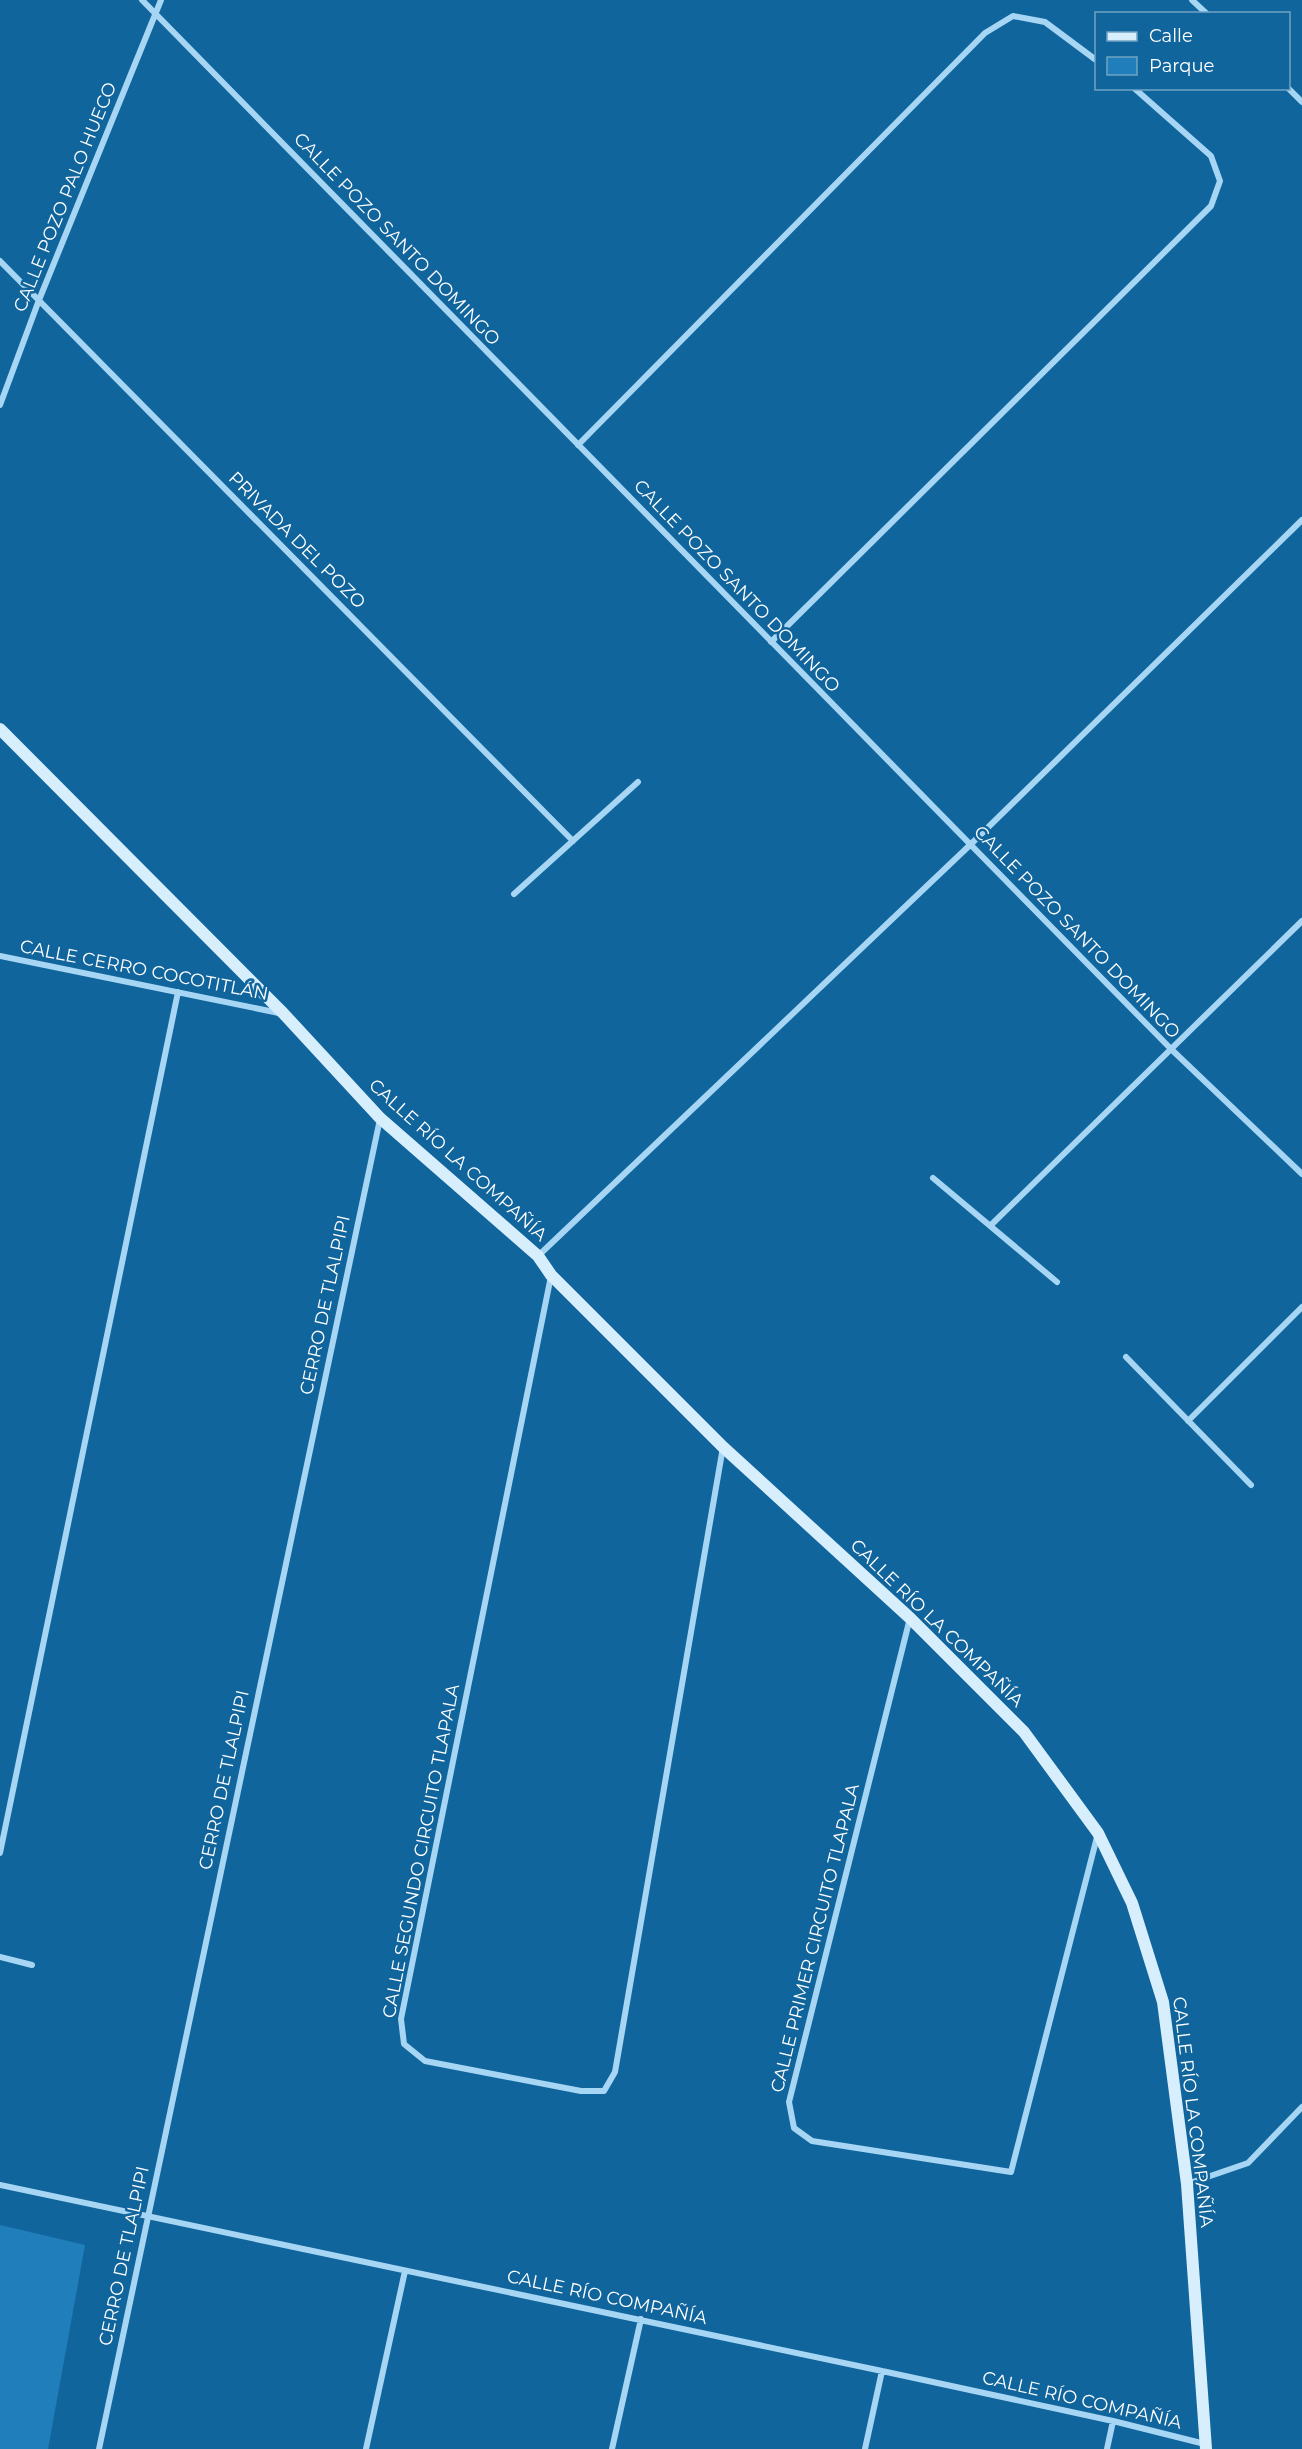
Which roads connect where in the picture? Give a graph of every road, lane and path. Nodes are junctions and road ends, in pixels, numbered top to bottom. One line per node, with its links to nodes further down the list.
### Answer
1 (142, 0): 5 (street, CALLE POZO SANTO DOMINGO)
2 (161, 0): 5 (street, CALLE POZO PALO HUECO)
3 (1192, 0): 4 (street)
4 (1205, 12)
5 (155, 14): 11 (street, CALLE POZO PALO HUECO); 13 (street, CALLE POZO SANTO DOMINGO)
6 (1095, 59): 13 (street)
7 (1136, 90): 15 (street)
8 (1290, 90): 9 (street)
9 (1302, 102)
10 (0, 261): 11 (street, PRIVADA DEL POZO)
11 (39, 300): 12 (street, CALLE POZO PALO HUECO); 18 (street, PRIVADA DEL POZO)
12 (0, 405)
13 (578, 445): 15 (street, CALLE POZO SANTO DOMINGO)
14 (1302, 520): 19 (street)
15 (771, 642): 19 (street, CALLE POZO SANTO DOMINGO)
16 (2, 732): 24 (street, CALLE RÍO LA COMPAÑÍA)
17 (638, 782): 18 (street)
18 (573, 841): 20 (street)
19 (970, 845): 25 (street, CALLE POZO SANTO DOMINGO); 30 (street)
20 (514, 894)
21 (1302, 921): 25 (street)
22 (0, 956): 23 (street, CALLE CERRO COCOTITLÁN)
23 (178, 992): 24 (street, CALLE CERRO COCOTITLÁN); 40 (street)
24 (283, 1013): 26 (street, CALLE RÍO LA COMPAÑÍA)
25 (1171, 1049): 27 (street, CALLE POZO SANTO DOMINGO); 29 (street)
26 (380, 1118): 30 (street, CALLE RÍO LA COMPAÑÍA); 46 (street, CERRO DE TLALPIPI)
27 (1302, 1174)
28 (933, 1178): 29 (street)
29 (990, 1226): 32 (street)
30 (538, 1256): 31 (street, CALLE RÍO LA COMPAÑÍA)
31 (551, 1275): 36 (street, CALLE RÍO LA COMPAÑÍA); 36 (street, CALLE SEGUNDO CIRCUITO TLAPALA)
32 (1057, 1282)
33 (1302, 1307): 35 (street)
34 (1126, 1357): 35 (street)
35 (1188, 1421): 37 (street)
36 (723, 1447): 38 (street, CALLE RÍO LA COMPAÑÍA)
37 (1251, 1485)
38 (910, 1618): 39 (street, CALLE RÍO LA COMPAÑÍA); 39 (street, CALLE PRIMER CIRCUITO TLAPALA)
39 (1098, 1833): 44 (street, CALLE RÍO LA COMPAÑÍA)
40 (0, 1853)
41 (0, 1957): 42 (street)
42 (32, 1965)
43 (1302, 2107): 44 (street)
44 (1187, 2184): 51 (street, CALLE RÍO LA COMPAÑÍA)
45 (0, 2185): 46 (street, CALLE RÍO COMPAÑÍA)
46 (147, 2217): 47 (street, CALLE RÍO COMPAÑÍA); 52 (street, CERRO DE TLALPIPI)
47 (405, 2271): 48 (street, CALLE RÍO COMPAÑÍA); 53 (street)
48 (641, 2319): 49 (street, CALLE RÍO COMPAÑÍA); 54 (street)
49 (882, 2371): 50 (street, CALLE RÍO COMPAÑÍA); 55 (street)
50 (1113, 2421): 51 (street, CALLE RÍO COMPAÑÍA); 56 (street)
51 (1206, 2447)
52 (99, 2449)
53 (366, 2449)
54 (612, 2449)
55 (865, 2449)
56 (1107, 2449)

